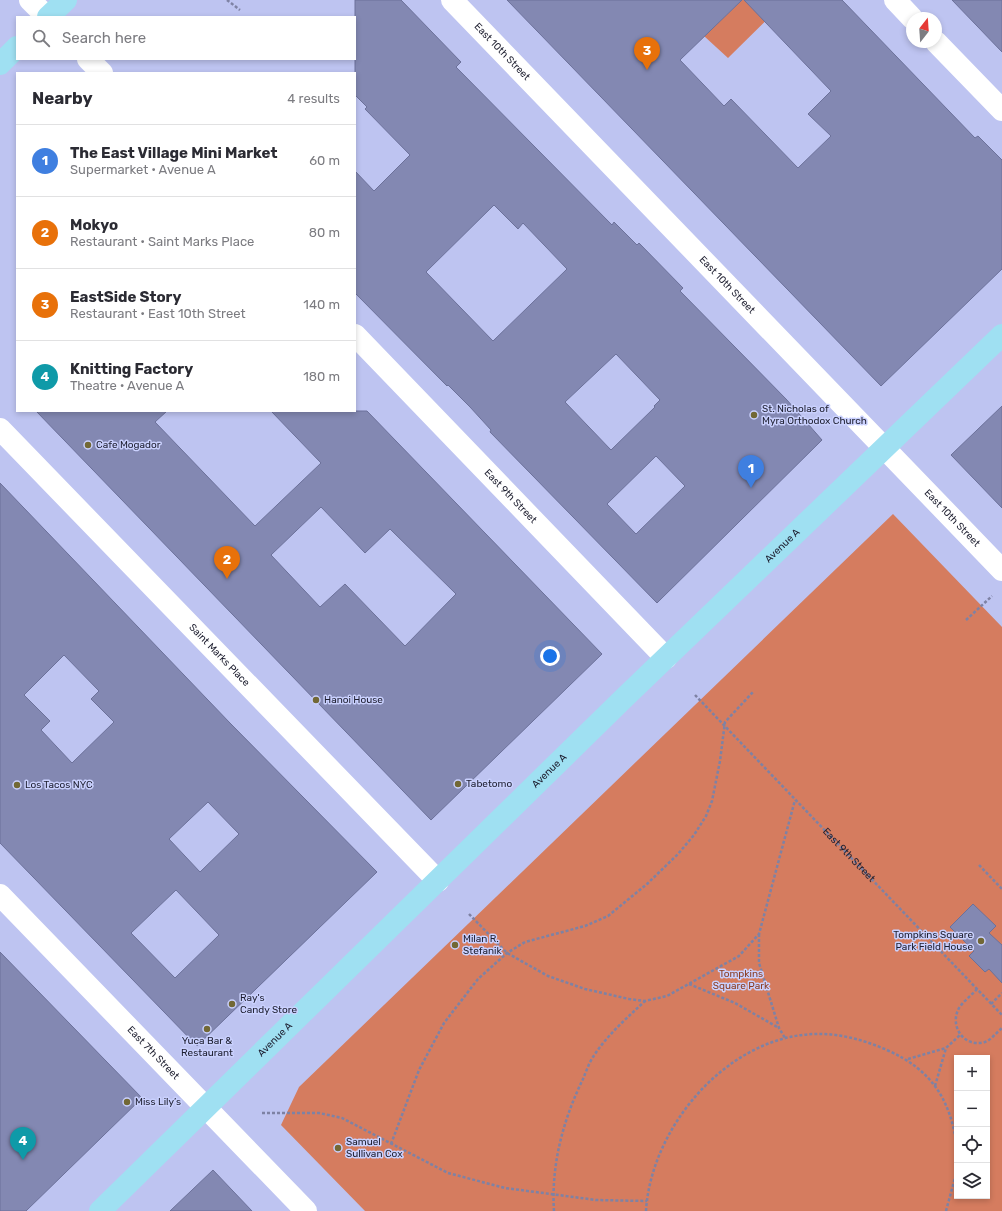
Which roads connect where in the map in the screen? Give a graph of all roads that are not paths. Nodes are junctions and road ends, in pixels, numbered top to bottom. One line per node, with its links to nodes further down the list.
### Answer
1 (30, 0): 6 (street)
2 (66, 0): 7 (main road)
3 (452, 0): 17 (street, East 10th Street)
4 (895, 0): 5 (street)
5 (906, 12)
6 (47, 16)
7 (49, 16)
8 (16, 48): 11 (main road)
9 (942, 48): 13 (street)
10 (89, 60): 12 (street)
11 (0, 64)
12 (101, 72)
13 (1002, 110)
14 (1002, 335): 17 (main road, Avenue A)
15 (356, 336): 19 (street, East 9th Street)
16 (0, 429): 20 (street, Saint Marks Place)
17 (884, 448): 18 (street, East 10th Street); 19 (main road, Avenue A)
18 (1002, 570)
19 (666, 658): 20 (main road, Avenue A)
20 (438, 882): 22 (main road, Avenue A)
21 (0, 895): 22 (street, East 7th Street)
22 (206, 1108): 23 (main road, Avenue A); 24 (street, East 7th Street)
23 (100, 1211)
24 (306, 1211)

